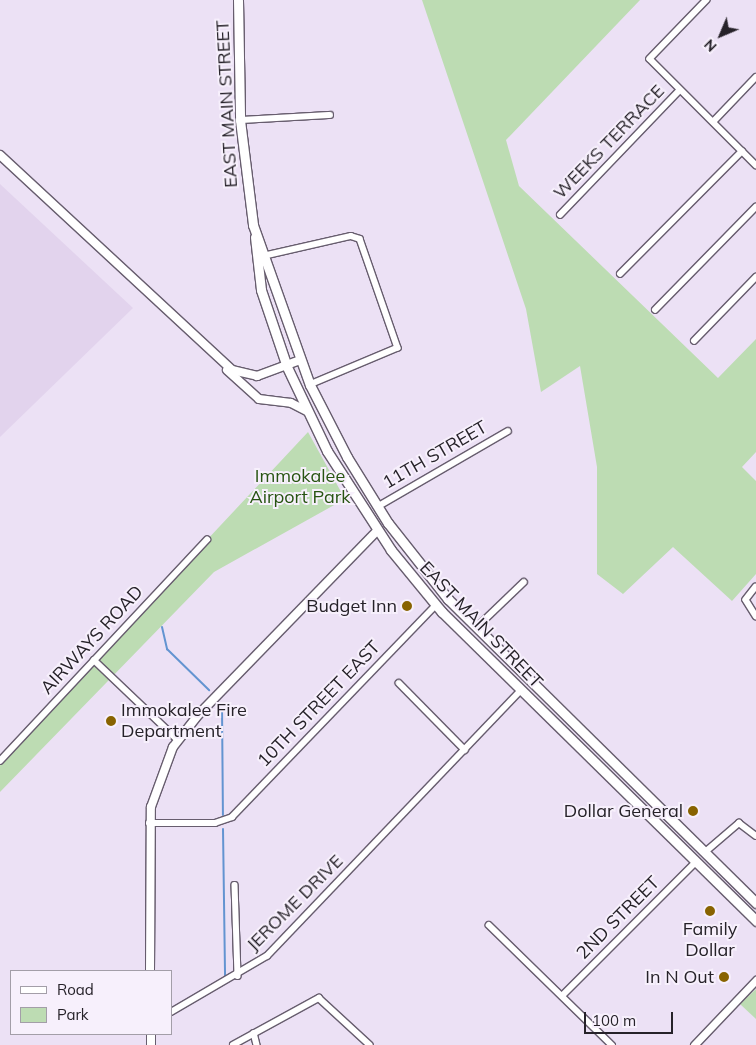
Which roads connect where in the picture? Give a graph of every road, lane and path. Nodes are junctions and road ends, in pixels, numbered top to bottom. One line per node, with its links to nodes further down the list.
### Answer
1 (238, 0): 6 (highway, EAST MAIN STREET)
2 (707, 0): 4 (street)
3 (756, 77): 7 (street)
4 (680, 90): 7 (street); 12 (street, WEEKS TERRACE)
5 (330, 115): 6 (street)
6 (240, 120): 13 (highway, EAST MAIN STREET)
7 (713, 122): 8 (street)
8 (742, 151): 10 (street); 16 (street)
9 (0, 155): 20 (main road)
10 (756, 165)
11 (756, 207): 18 (street)
12 (560, 215)
13 (255, 236): 14 (highway, EAST MAIN STREET); 15 (highway, EAST MAIN STREET)
14 (265, 255): 15 (street); 21 (highway, EAST MAIN STREET); 23 (street)
15 (255, 258): 22 (highway, EAST MAIN STREET)
16 (620, 274)
17 (756, 277): 19 (street)
18 (655, 310)
19 (694, 342)
20 (218, 359): 22 (main road); 24 (main road)
21 (300, 360): 22 (main road); 23 (highway, EAST MAIN STREET)
22 (287, 367): 24 (highway, EAST MAIN STREET)
23 (310, 385): 26 (highway, EAST MAIN STREET)
24 (307, 411): 28 (highway, EAST MAIN STREET)
25 (508, 431): 26 (street, 11TH STREET)
26 (377, 507): 27 (highway, EAST MAIN STREET)
27 (388, 523): 28 (highway); 34 (highway, EAST MAIN STREET)
28 (378, 531): 32 (highway, EAST MAIN STREET); 39 (main road)
29 (207, 540): 35 (street, AIRWAYS ROAD)
30 (524, 582): 34 (street)
31 (756, 587): 33 (street)
32 (436, 605): 38 (highway, EAST MAIN STREET); 42 (street, 10TH STREET EAST)
33 (756, 616)
34 (476, 628): 36 (highway, EAST MAIN STREET)
35 (94, 660): 39 (street); 41 (street, AIRWAYS ROAD)
36 (530, 682): 38 (highway); 44 (highway, EAST MAIN STREET)
37 (398, 683): 40 (street)
38 (521, 690): 40 (street, JEROME DRIVE); 45 (highway, EAST MAIN STREET)
39 (178, 740): 42 (main road)
40 (465, 750): 51 (street, JEROME DRIVE)
41 (0, 761)
42 (150, 823): 50 (main road)
43 (756, 836): 44 (street)
44 (704, 853): 45 (highway); 47 (highway, EAST MAIN STREET)
45 (696, 862): 48 (highway, EAST MAIN STREET); 53 (street, 2ND STREET)
46 (235, 885): 51 (street)
47 (756, 903)
48 (756, 921)
49 (489, 926): 53 (street)
50 (150, 970)
51 (238, 976): 54 (street, JEROME DRIVE)
52 (756, 980): 60 (street)
53 (562, 996): 59 (street)
54 (172, 1011)
55 (254, 1033): 56 (street); 57 (street); 58 (street)
56 (233, 1045)
57 (257, 1045)
58 (370, 1045)
59 (612, 1045)
60 (694, 1045)

